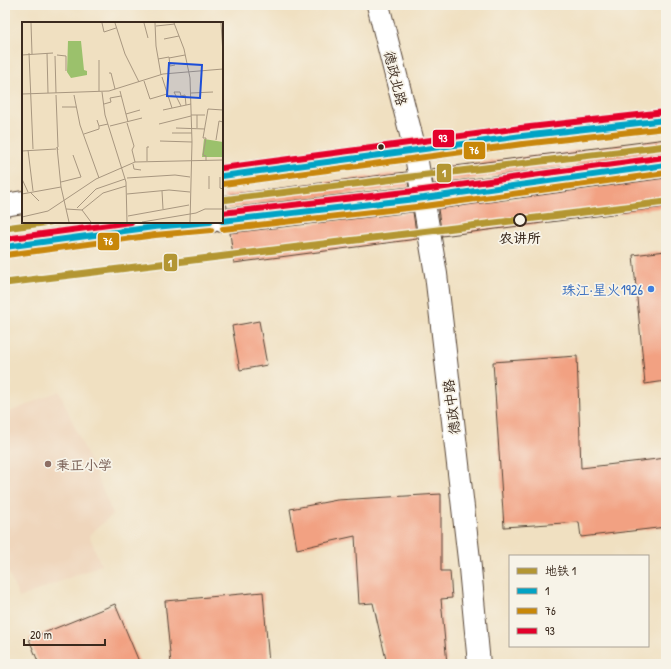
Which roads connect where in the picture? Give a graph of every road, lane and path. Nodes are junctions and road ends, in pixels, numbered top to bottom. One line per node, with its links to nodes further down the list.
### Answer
1 (378, 5): 3 (main road, 德政北路)
2 (666, 120): 3 (main road)
3 (415, 150): 5 (main road); 6 (main road, 德政中路)
4 (666, 165): 6 (main road)
5 (223, 176)
6 (424, 198): 9 (main road); 12 (main road, 德政中路)
7 (22, 202): 8 (main road)
8 (5, 204)
9 (223, 221)
10 (199, 223): 11 (main road)
11 (5, 247)
12 (479, 664)

